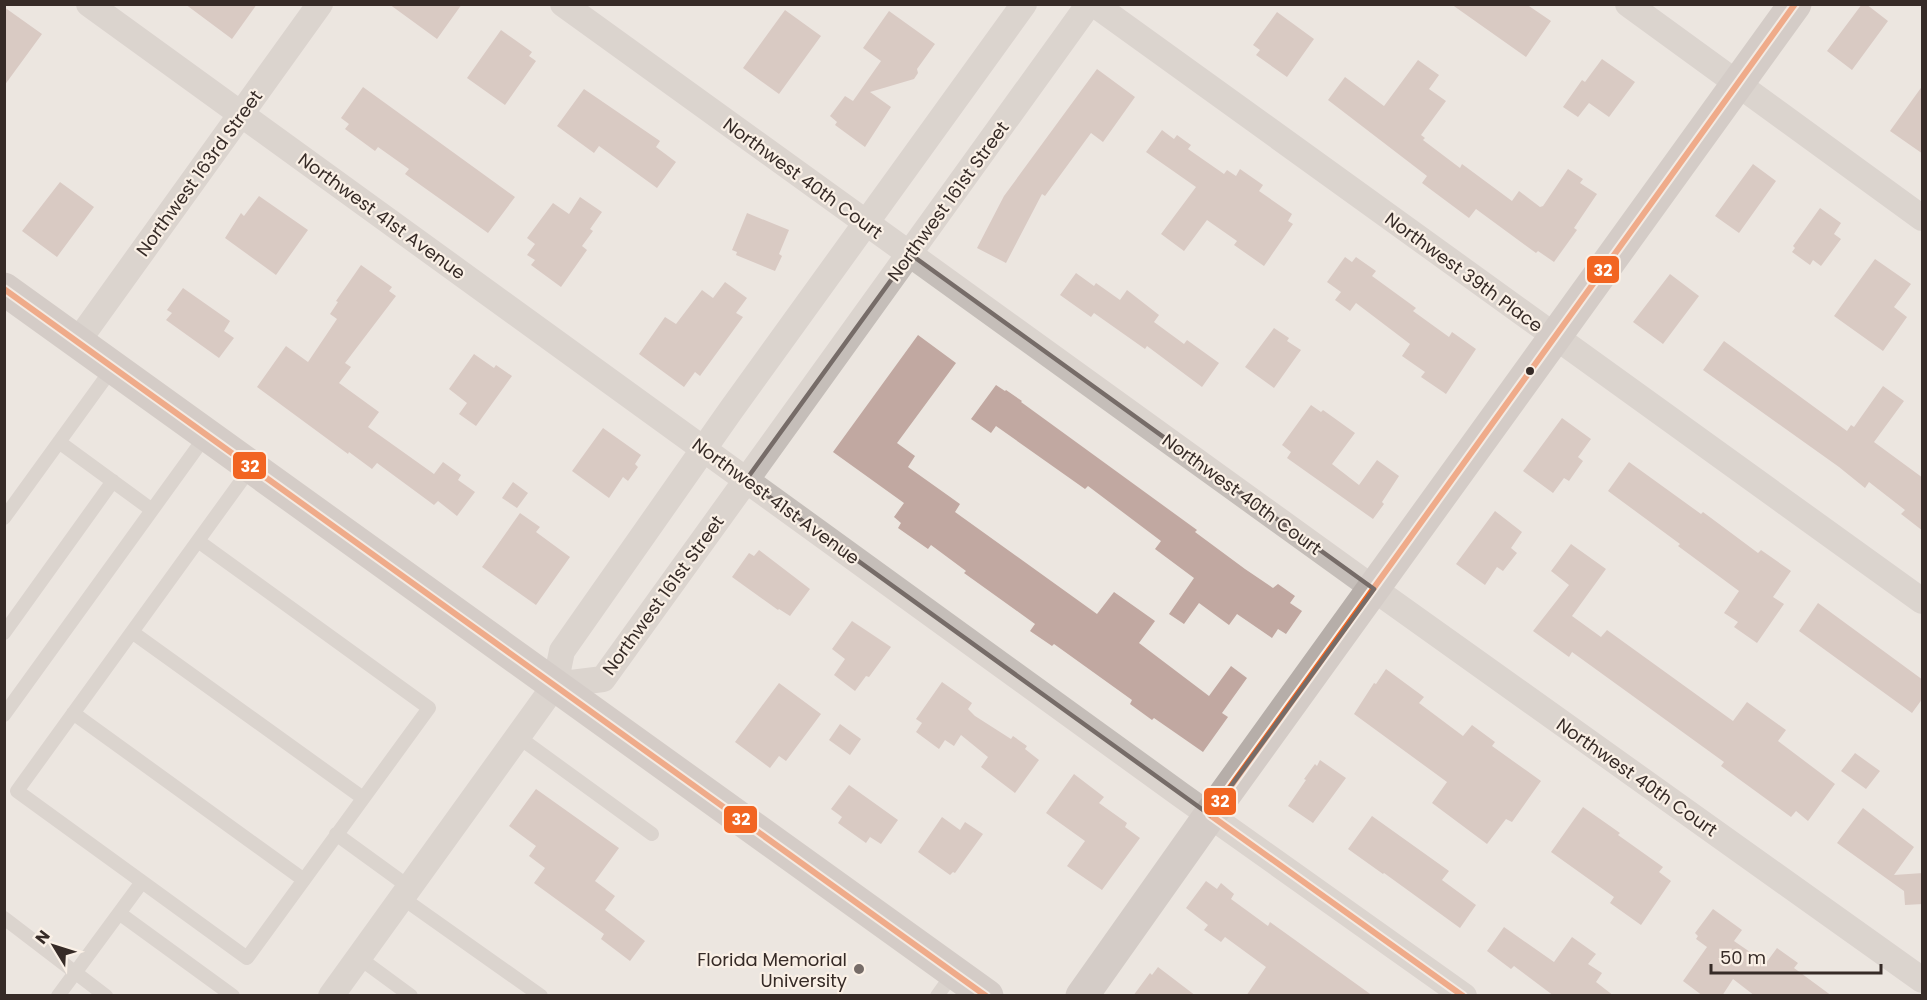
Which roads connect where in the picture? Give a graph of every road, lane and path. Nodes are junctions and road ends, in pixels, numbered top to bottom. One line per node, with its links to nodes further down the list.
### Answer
1 (89, 4): 10 (street, Northwest 41st Avenue)
2 (320, 4): 10 (street, Northwest 163rd Street)
3 (563, 4): 12 (street, Northwest 40th Court)
4 (1024, 4): 12 (street)
5 (1089, 4): 13 (street, Northwest 161st Street)
6 (1094, 4): 15 (street, Northwest 39th Place)
7 (1628, 4): 9 (street)
8 (1795, 4): 9 (street)
9 (1738, 83): 11 (street); 15 (street)
10 (241, 113): 16 (street, Northwest 163rd Street); 20 (street, Northwest 41st Avenue)
11 (1923, 218)
12 (866, 224): 13 (street, Northwest 40th Court); 20 (street)
13 (909, 254): 22 (street, Northwest 161st Street); 27 (street, Northwest 40th Court)
14 (4, 289): 16 (street)
15 (1555, 338): 27 (street); 28 (street, Northwest 39th Place)
16 (78, 341): 17 (street)
17 (114, 366): 18 (street); 19 (lane)
18 (207, 434): 21 (street); 24 (lane)
19 (59, 442): 23 (lane); 25 (lane)
20 (705, 450): 22 (street, Northwest 41st Avenue); 31 (street)
21 (252, 466): 26 (lane); 31 (street)
22 (746, 480): 31 (street, Northwest 161st Street); 36 (street, Northwest 41st Avenue)
23 (113, 481): 24 (lane); 30 (lane)
24 (152, 510): 33 (lane)
25 (4, 518)
26 (198, 541): 29 (lane); 35 (lane)
27 (1374, 589): 36 (street); 46 (street, Northwest 40th Court)
28 (1923, 601)
29 (132, 632): 32 (lane); 35 (lane)
30 (4, 633)
31 (555, 685): 34 (street); 47 (street)
32 (73, 713): 39 (lane); 40 (lane)
33 (4, 715)
34 (517, 736): 38 (lane); 41 (street)
35 (363, 798): 37 (lane)
36 (1210, 815): 55 (street); 56 (street, Northwest 41st Avenue)
37 (336, 834): 39 (lane); 41 (lane)
38 (652, 834)
39 (303, 880): 40 (lane)
40 (142, 882): 42 (lane)
41 (405, 892): 44 (street); 53 (lane)
42 (119, 913): 45 (lane); 50 (lane)
43 (4, 918): 45 (lane)
44 (358, 957): 51 (street); 52 (lane)
45 (75, 972): 48 (lane); 49 (lane)
46 (1923, 980)
47 (946, 984): 54 (street)
48 (58, 996)
49 (106, 996)
50 (233, 996)
51 (331, 996)
52 (411, 996)
53 (541, 996)
54 (987, 996)
55 (1082, 996)
56 (1464, 996)

